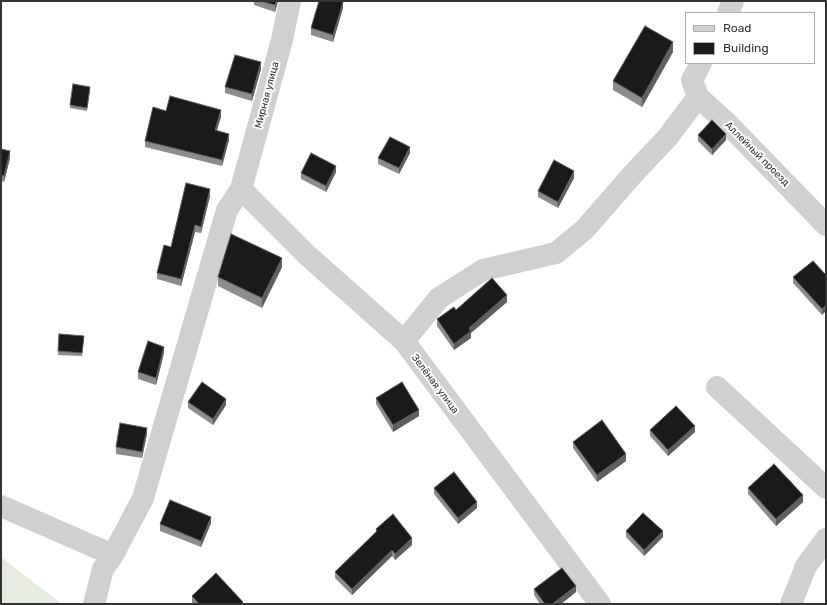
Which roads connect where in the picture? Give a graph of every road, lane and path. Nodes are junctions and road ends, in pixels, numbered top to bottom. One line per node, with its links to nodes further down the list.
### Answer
1 (290, 1): 5 (street, Мирная улица)
2 (733, 1): 3 (street)
3 (728, 12)
4 (697, 80): 6 (street, Аллейный проезд); 7 (street)
5 (242, 189): 7 (street, Зелёная улица); 12 (street)
6 (826, 225)
7 (404, 341): 14 (street, Зелёная улица)
8 (717, 387): 9 (street)
9 (826, 488)
10 (1, 506): 12 (street)
11 (826, 540): 15 (street)
12 (113, 555): 13 (street)
13 (94, 604)
14 (600, 604)
15 (791, 604)

